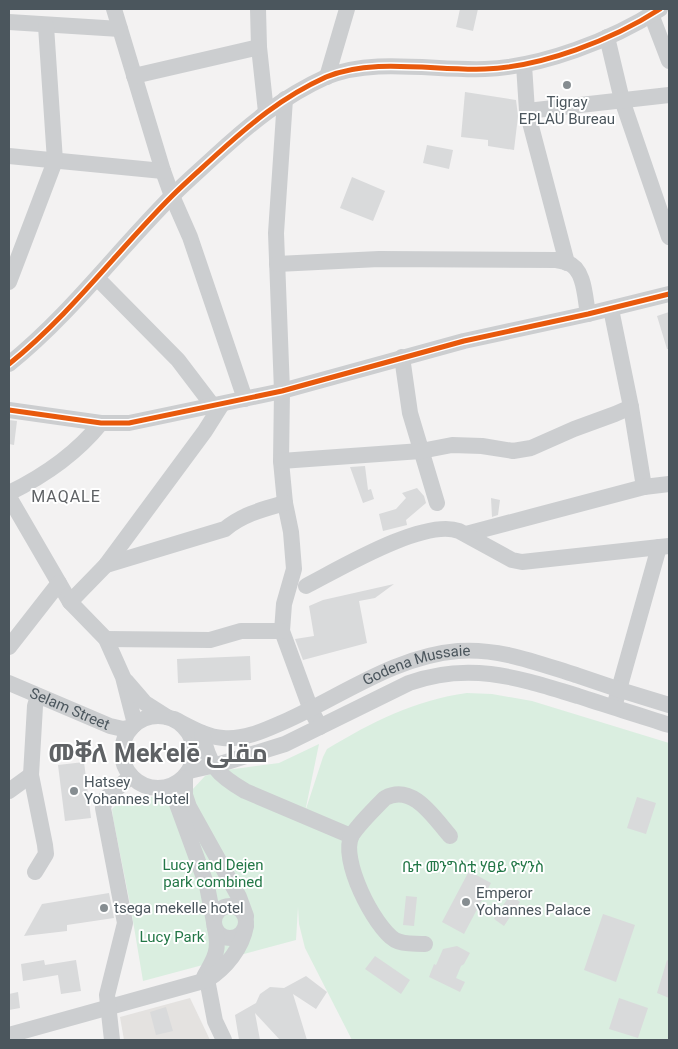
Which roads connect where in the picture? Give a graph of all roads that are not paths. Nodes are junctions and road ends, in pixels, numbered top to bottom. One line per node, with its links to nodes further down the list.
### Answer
1 (114, 9): 7 (street)
2 (258, 9): 9 (street)
3 (346, 9): 13 (street)
4 (656, 12): 8 (street); 10 (street)
5 (9, 22): 6 (street)
6 (46, 26): 7 (street); 20 (street)
7 (120, 28): 12 (street)
8 (607, 38): 11 (street); 16 (street)
9 (259, 47): 12 (street); 18 (street)
10 (669, 61)
11 (524, 65): 13 (street); 17 (street)
12 (134, 76): 21 (street)
13 (326, 77): 15 (street)
14 (669, 95): 16 (street)
15 (286, 99): 18 (street); 25 (street)
16 (622, 100): 17 (street); 23 (street)
17 (527, 111): 24 (street)
18 (266, 112): 22 (street)
19 (9, 156): 20 (street)
20 (54, 161): 21 (street); 27 (street)
21 (163, 171): 22 (street)
22 (172, 196): 26 (street); 34 (street)
23 (669, 237)
24 (566, 262): 25 (street); 30 (street)
25 (277, 264): 33 (street)
26 (97, 278): 32 (street); 35 (street)
27 (9, 282)
28 (669, 294): 29 (street)
29 (611, 309): 30 (street); 36 (street)
30 (588, 314): 31 (street)
31 (402, 357): 33 (street); 39 (street)
32 (9, 364)
33 (282, 391): 34 (street); 40 (street)
34 (245, 399): 35 (street)
35 (217, 405): 38 (street); 48 (street)
36 (631, 407): 39 (street); 42 (street)
37 (9, 410): 38 (street)
38 (100, 423): 43 (street)
39 (421, 451): 40 (street); 45 (street)
40 (281, 461): 44 (street)
41 (669, 484): 42 (street)
42 (644, 488): 46 (street)
43 (9, 495): 49 (street)
44 (285, 503): 48 (street); 52 (street)
45 (437, 503)
46 (466, 534): 47 (street); 50 (street)
47 (664, 546): 57 (street)
48 (106, 565): 51 (street)
49 (59, 582): 51 (street); 54 (street)
50 (306, 586)
51 (70, 602): 53 (street)
52 (282, 631): 53 (street); 62 (street)
53 (106, 639): 55 (street)
54 (9, 648)
55 (124, 678): 63 (street); 65 (street)
56 (9, 683): 59 (street, Selam Street)
57 (619, 690): 60 (street, Godena Mussaie); 61 (street); 62 (street, Godena Mussaie)
58 (9, 696): 59 (street)
59 (36, 701): 65 (street, Selam Street); 68 (street); 71 (street)
60 (669, 705)
61 (614, 708): 64 (street, Godena Mussaie); 66 (street, Godena Mussaie)
62 (311, 710): 66 (street); 67 (street, Godena Mussaie)
63 (170, 718): 65 (street); 67 (street, Godena Mussaie); 70 (street)
64 (669, 725)
65 (134, 726): 68 (street)
66 (320, 728): 69 (street, Godena Mussaie)
67 (202, 733): 69 (street)
68 (122, 755): 72 (street)
69 (214, 766): 70 (street, Godena Mussaie); 75 (street)
70 (187, 774): 73 (street); 78 (street)
71 (31, 775): 74 (street); 77 (street)
72 (131, 776): 73 (street); 82 (street)
73 (165, 788): 79 (street)
74 (9, 791)
75 (351, 836): 76 (street); 80 (street)
76 (450, 836)
77 (35, 872)
78 (246, 921): 79 (street); 79 (street); 81 (street)
79 (215, 925): 81 (street)
80 (425, 944)
81 (205, 979): 82 (street); 85 (street)
82 (108, 1006): 83 (street); 84 (street)
83 (9, 1035)
84 (112, 1040)
85 (224, 1040)

